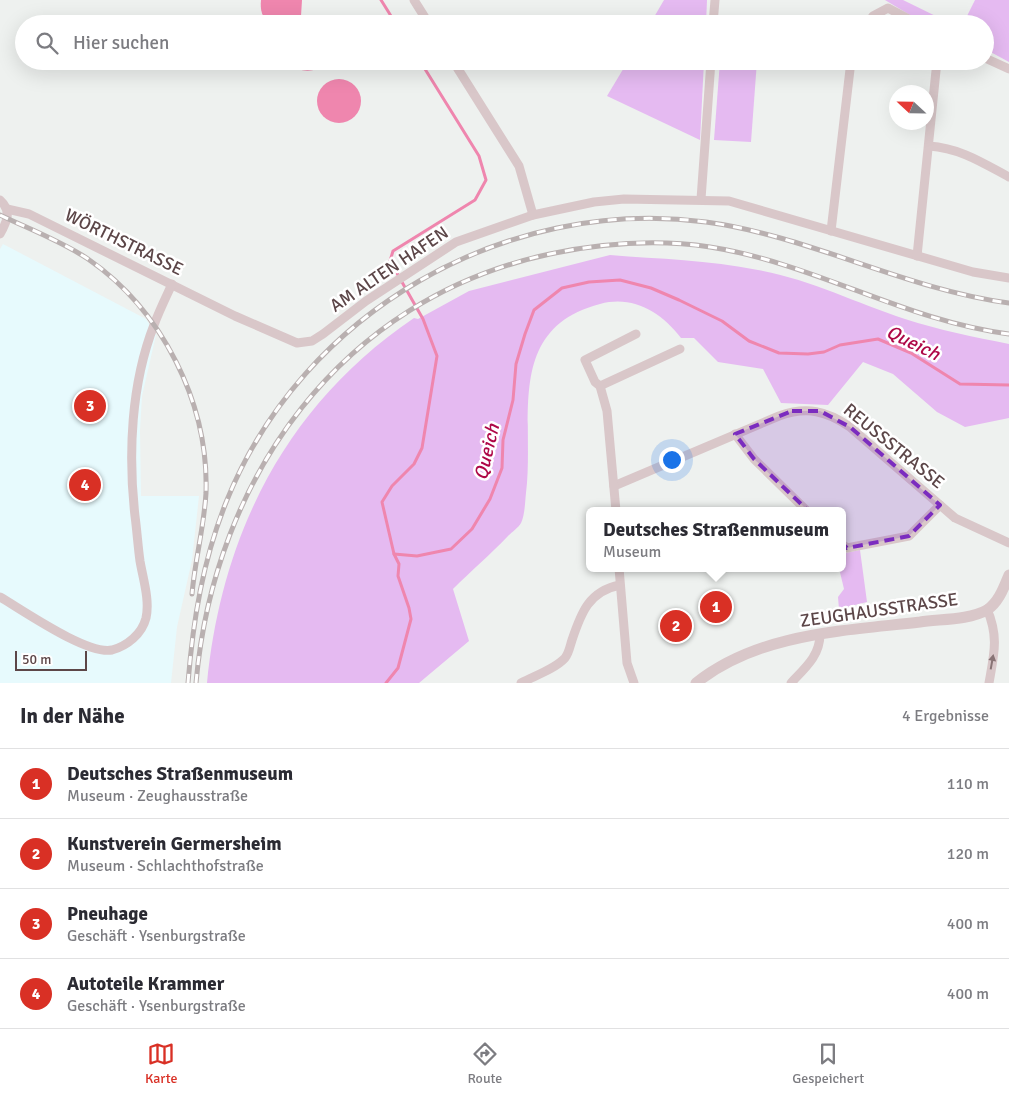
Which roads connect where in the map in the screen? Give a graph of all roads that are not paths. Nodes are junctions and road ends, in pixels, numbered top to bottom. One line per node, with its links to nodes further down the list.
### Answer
1 (414, 0): 3 (street)
2 (715, 0): 4 (street)
3 (423, 15)
4 (714, 15)
5 (878, 15): 6 (street)
6 (901, 15)
7 (994, 62): 12 (street)
8 (459, 70): 18 (street)
9 (710, 70): 15 (street)
10 (850, 70): 19 (street)
11 (936, 70): 13 (street)
12 (1009, 70)
13 (929, 146): 14 (street); 21 (street)
14 (1009, 177)
15 (701, 199): 18 (street, AM ALTEN HAFEN); 19 (street, AM ALTEN HAFEN)
16 (0, 200): 17 (street)
17 (7, 209): 20 (street); 23 (street, WÖRTHSTRASSE)
18 (533, 215): 24 (street, AM ALTEN HAFEN)
19 (832, 231): 21 (street, AM ALTEN HAFEN)
20 (0, 234)
21 (917, 256): 22 (street, AM ALTEN HAFEN)
22 (1009, 278)
23 (172, 284): 24 (street, WÖRTHSTRASSE); 38 (street)
24 (235, 316)
25 (636, 334): 27 (street)
26 (680, 349): 27 (street)
27 (600, 386): 29 (street)
28 (736, 434): 29 (street, REUSSSTRASSE); 30 (street, REUSSSTRASSE); 32 (street)
29 (614, 486): 31 (street)
30 (940, 505): 33 (street, REUSSSTRASSE); 34 (street)
31 (616, 507)
32 (803, 507)
33 (1009, 543)
34 (846, 548)
35 (619, 572): 37 (street)
36 (1009, 575): 39 (street)
37 (620, 585): 41 (street); 42 (street)
38 (0, 597)
39 (988, 610): 40 (street, ZEUGHAUSSTRASSE); 45 (street, one-way to 39)
40 (820, 634): 43 (street, ZEUGHAUSSTRASSE); 44 (street)
41 (521, 683)
42 (634, 683)
43 (696, 683)
44 (791, 683)
45 (989, 683)

